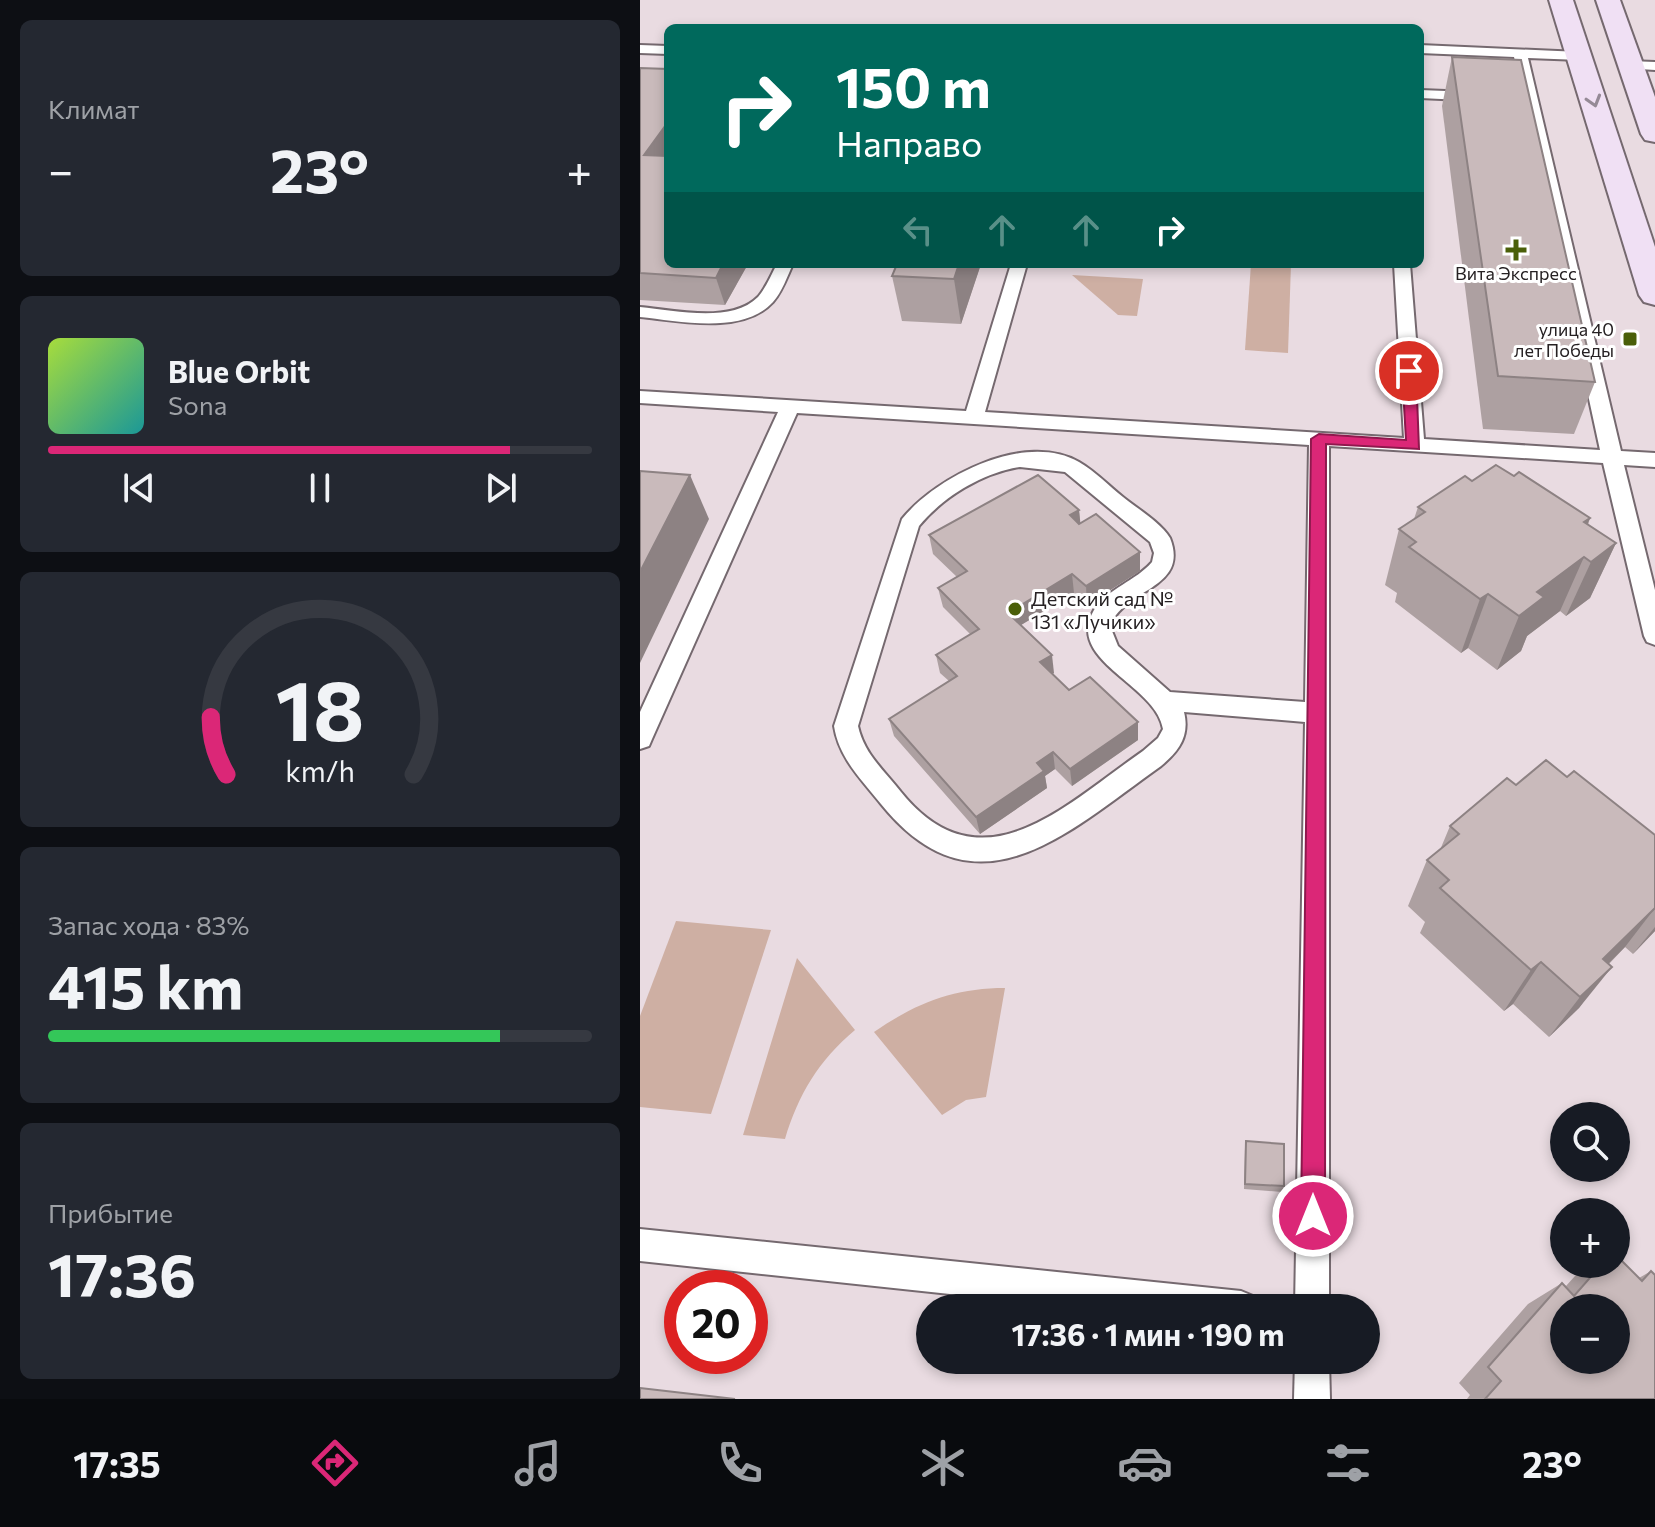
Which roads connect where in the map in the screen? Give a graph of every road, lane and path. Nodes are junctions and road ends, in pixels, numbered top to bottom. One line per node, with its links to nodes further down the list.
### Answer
1 (1561, 0): 7 (street)
2 (1608, 0): 8 (street)
3 (640, 49): 5 (lane)
4 (1424, 49): 6 (lane)
5 (664, 50)
6 (1520, 53): 7 (lane); 11 (lane)
7 (1580, 56): 16 (street, one-way to 16)
8 (1629, 65): 9 (lane); 12 (street)
9 (1655, 66)
10 (1424, 94): 11 (lane)
11 (1531, 99): 24 (lane)
12 (1655, 134)
13 (783, 268): 17 (lane)
14 (1018, 268): 20 (lane)
15 (1402, 268): 23 (lane)
16 (1655, 295)
17 (640, 312)
18 (640, 397): 19 (lane)
19 (790, 406): 20 (lane); 30 (lane)
20 (974, 418): 21 (lane)
21 (1045, 422): 22 (lane); 26 (lane)
22 (1319, 439): 23 (lane); 29 (lane)
23 (1414, 445): 24 (lane)
24 (1612, 457): 25 (lane); 27 (lane)
25 (1655, 460)
26 (1036, 461): 28 (lane); 28 (lane)
27 (1655, 636)
28 (1164, 701): 29 (lane)
29 (1317, 713): 33 (lane)
30 (640, 739)
31 (640, 1245): 32 (lane)
32 (1107, 1294)
33 (1312, 1294)
34 (1312, 1374): 35 (lane)
35 (1312, 1399)

